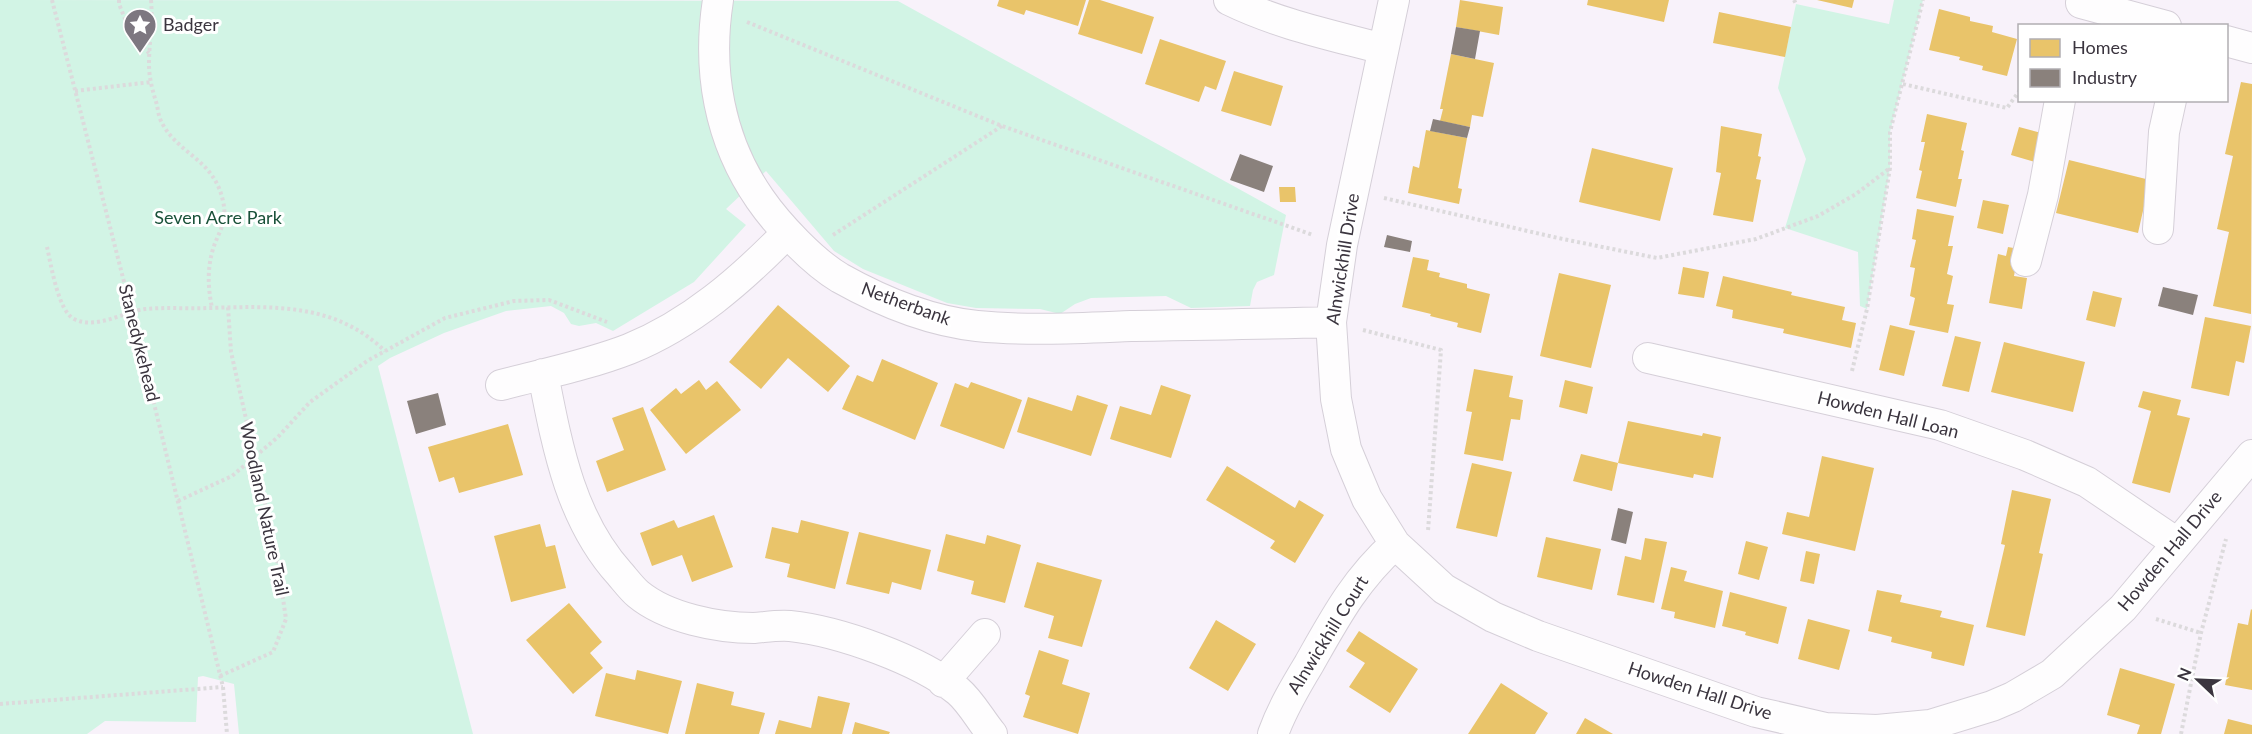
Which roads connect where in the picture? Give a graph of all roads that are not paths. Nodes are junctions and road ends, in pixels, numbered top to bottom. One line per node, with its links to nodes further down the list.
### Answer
1 (1229, 0): 8 (street)
2 (1394, 0): 8 (street, Alnwickhill Drive)
3 (717, 5): 12 (street, Netherbank)
4 (2080, 9): 5 (street)
5 (2156, 24)
6 (2228, 42): 7 (street)
7 (2252, 48)
8 (1383, 49): 14 (street, Alnwickhill Drive)
9 (2060, 102): 13 (street)
10 (2171, 102): 11 (street)
11 (2158, 229)
12 (797, 242): 14 (street, Netherbank); 16 (street)
13 (2026, 261)
14 (1330, 322): 20 (street, Alnwickhill Drive)
15 (1648, 358): 19 (street, Howden Hall Loan)
16 (543, 374): 17 (street); 22 (street)
17 (501, 385)
18 (2252, 455): 19 (street, Howden Hall Drive)
19 (2177, 543): 23 (street, Howden Hall Drive)
20 (1395, 544): 23 (street, Howden Hall Drive); 25 (street, Alnwickhill Court)
21 (985, 634): 22 (street)
22 (943, 682): 24 (street)
23 (1825, 731)
24 (992, 734)
25 (1273, 734)

